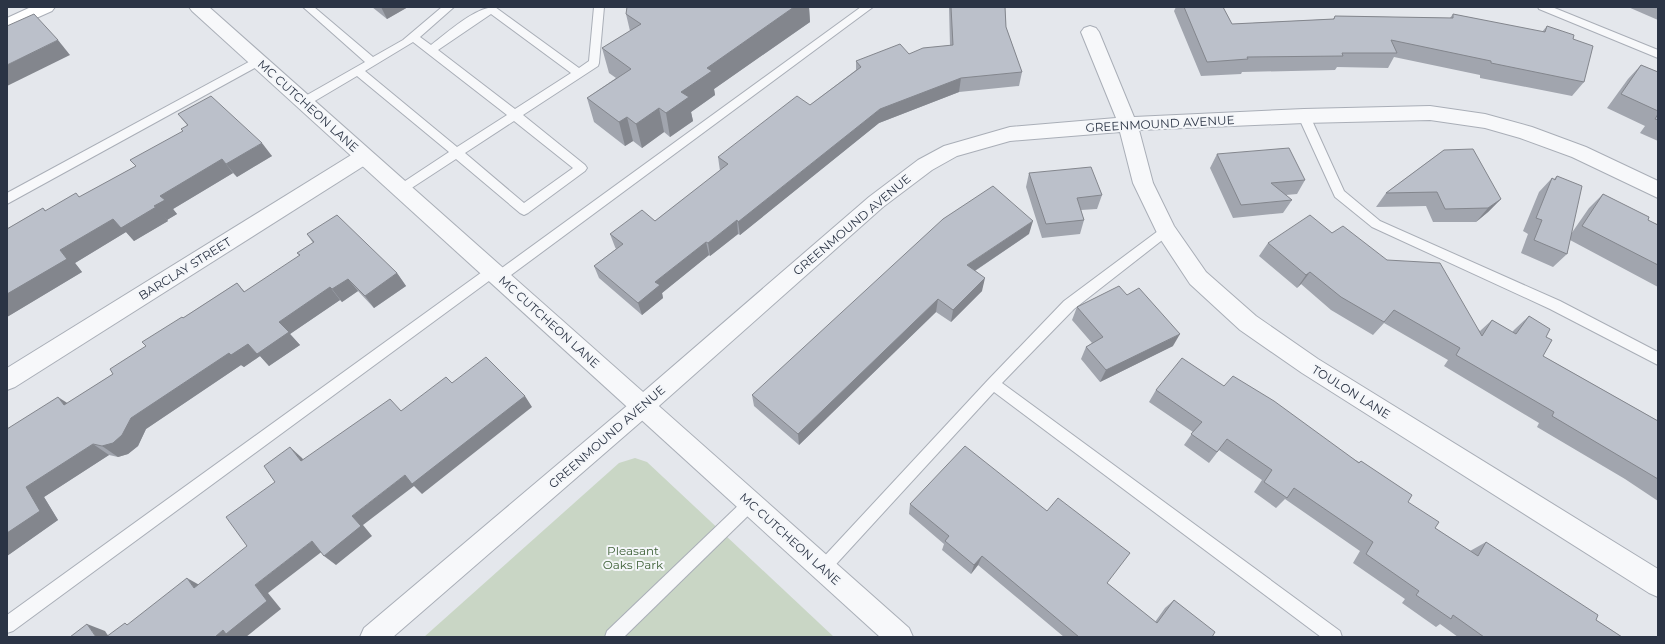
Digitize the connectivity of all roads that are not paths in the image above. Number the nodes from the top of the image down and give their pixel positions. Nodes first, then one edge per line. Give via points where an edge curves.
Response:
1 (46, 7) edge
2 (198, 7) edge
3 (308, 7) edge
4 (449, 7) edge
5 (599, 7) edge
6 (868, 7) edge
7 (1543, 7) edge
8 (7, 25) edge
9 (1090, 32) dead end
10 (413, 37) junction
11 (431, 50) junction
12 (1658, 54) edge
13 (258, 61) junction
14 (373, 62) junction
15 (358, 71) junction
16 (578, 73) junction
17 (304, 102) junction
18 (515, 114) junction
19 (1304, 116) junction
20 (1128, 124) junction
21 (458, 153) junction
22 (363, 157) junction
23 (400, 190) junction
24 (1658, 190) edge
25 (7, 199) edge
26 (1166, 231) junction
27 (496, 274) junction
28 (1658, 359) edge
29 (7, 380) edge
30 (993, 384) junction
31 (643, 406) junction
32 (751, 504) junction
33 (823, 568) junction
34 (1658, 584) edge
35 (7, 625) edge
36 (373, 637) edge
37 (613, 637) edge
38 (900, 637) edge
39 (1334, 637) edge

1 - 8 main road
2 - 13 street, MC CUTCHEON LANE
3 - 14 lane
4 - 10 lane
5 - 16 lane via 594,63
6 - 27 lane
7 - 12 lane
9 - 20 street, TOULON LANE
10 - 11 lane
10 - 14 lane
11 - 16 lane via 491,9
11 - 18 lane
13 - 17 street, MC CUTCHEON LANE
13 - 25 lane
14 - 15 lane
15 - 17 lane
15 - 21 lane
16 - 18 lane
17 - 22 street, MC CUTCHEON LANE
18 - 21 lane
18 - 21 lane via 582,168 524,210
19 - 20 street, GREENMOUND AVENUE
19 - 24 street, GREENMOUND AVENUE via 1430,113 1485,121 1579,152
19 - 28 lane via 1339,194 1376,224 1555,305
20 - 26 street, TOULON LANE via 1143,183
20 - 31 street, GREENMOUND AVENUE via 1010,134 951,150 925,165 876,202
21 - 23 lane
22 - 23 street, MC CUTCHEON LANE
22 - 29 street, BARCLAY STREET
23 - 27 street, MC CUTCHEON LANE
26 - 30 lane via 1069,305
26 - 34 street, TOULON LANE via 1198,278 1248,323 1310,366
27 - 31 street, MC CUTCHEON LANE
27 - 35 lane
30 - 33 lane
30 - 39 lane
31 - 32 street, MC CUTCHEON LANE
31 - 36 street, GREENMOUND AVENUE
32 - 33 street, MC CUTCHEON LANE
32 - 37 lane
33 - 38 street, MC CUTCHEON LANE

